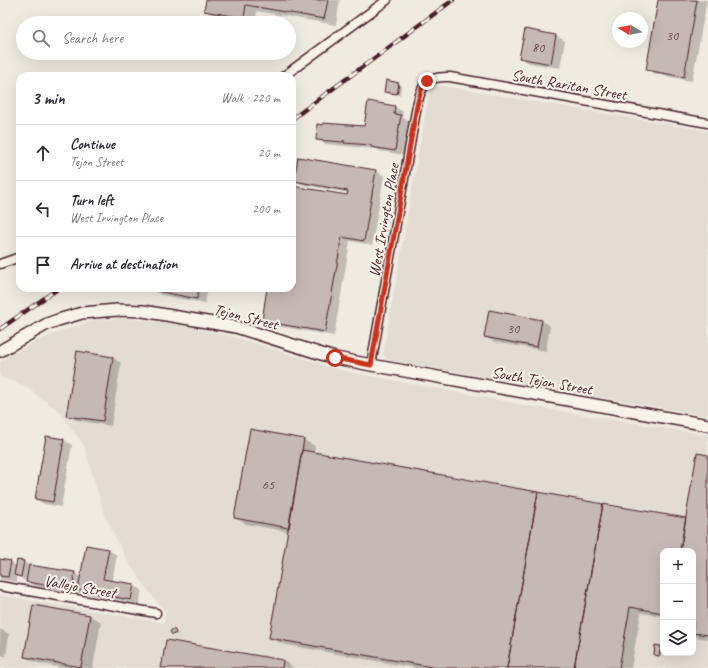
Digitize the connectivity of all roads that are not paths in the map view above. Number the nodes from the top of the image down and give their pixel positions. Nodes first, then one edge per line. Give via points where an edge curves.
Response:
1 (387, 0) edge
2 (289, 72) edge
3 (427, 81) joint
4 (708, 123) edge
5 (16, 258) edge
6 (0, 264) edge
7 (0, 351) edge
8 (371, 365) junction
9 (708, 425) edge
10 (0, 586) edge
11 (156, 613) dead end

1 - 2 street
3 - 4 street, South Raritan Street via 437,77 450,77
3 - 8 street, West Irvington Place via 417,105
5 - 6 street
7 - 8 street, Tejon Street via 58,320 82,313 117,310 143,311 232,326 331,357
8 - 9 street, South Tejon Street
10 - 11 street, Vallejo Street

